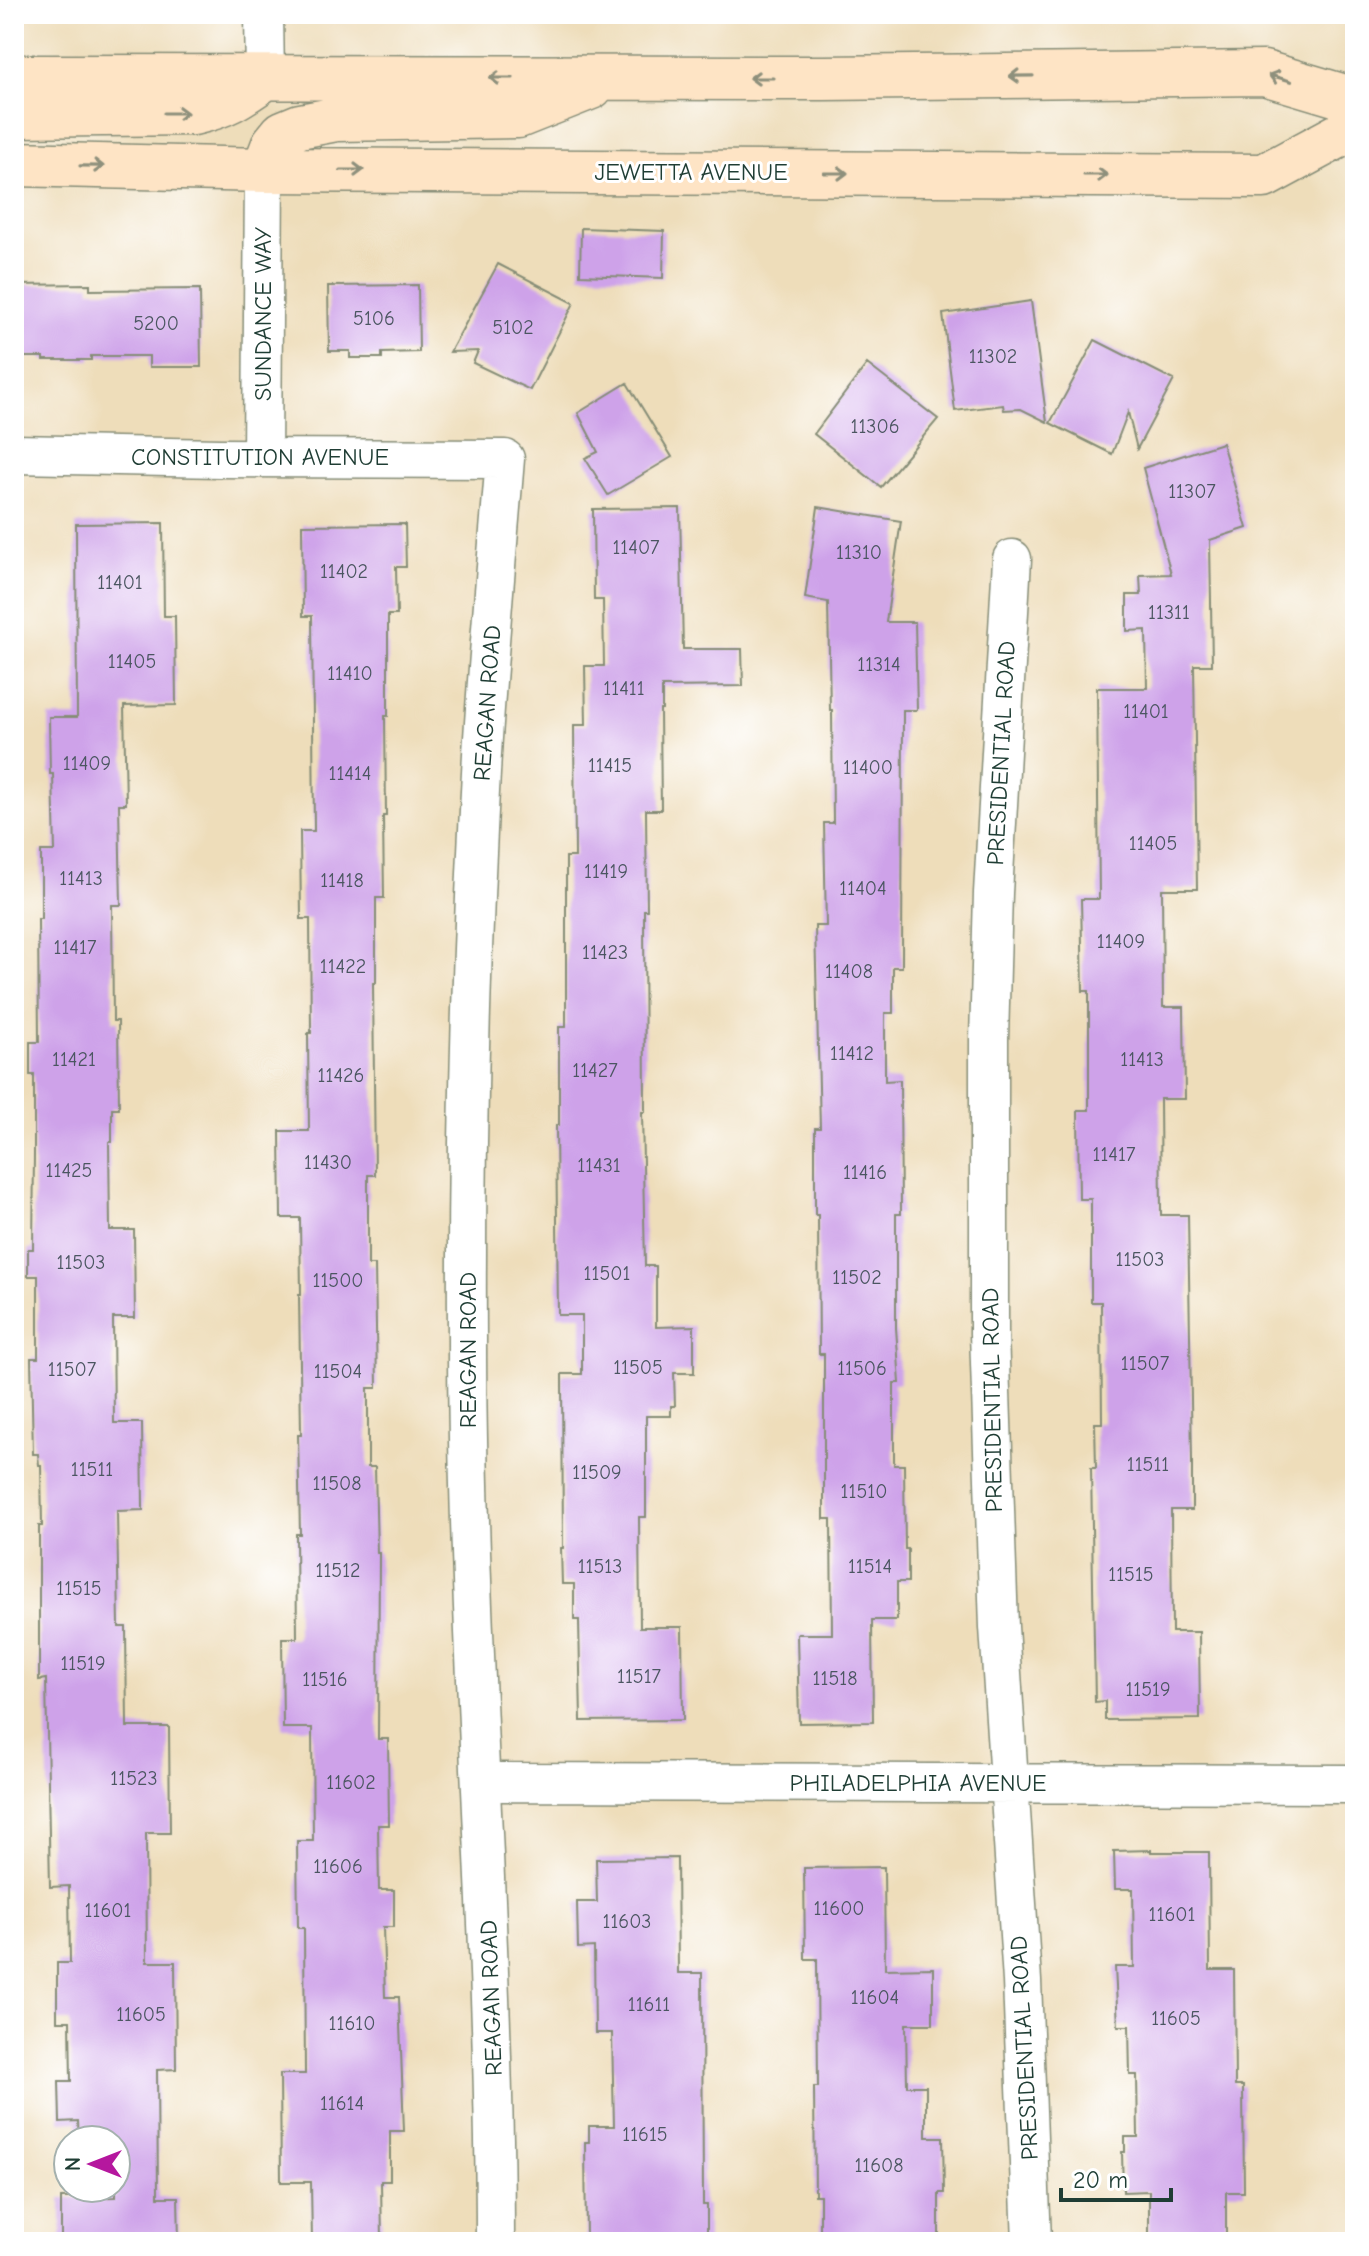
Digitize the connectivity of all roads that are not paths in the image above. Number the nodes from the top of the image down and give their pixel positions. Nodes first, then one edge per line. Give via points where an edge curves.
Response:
1 (264, 14) edge
2 (14, 77) edge
3 (265, 78) junction
4 (615, 78) junction
5 (1355, 100) edge
6 (14, 115) edge
7 (1355, 127) edge
8 (14, 164) edge
9 (264, 170) junction
10 (14, 454) edge
11 (262, 458) junction
12 (505, 459) joint
13 (1012, 559) dead end
14 (481, 1782) junction
15 (1009, 1783) junction
16 (1355, 1784) edge
17 (495, 2242) edge
18 (1032, 2242) edge

1 - 3 street
2 - 3 street
4 -> 3 street
6 -> 3 street via 193,113 233,101
5 -> 4 street via 1264,73
4 - 9 street via 518,116 337,119 300,126 283,133
9 -> 7 street, JEWETTA AVENUE via 1264,176
8 -> 9 street, JEWETTA AVENUE
9 - 11 street, SUNDANCE WAY
10 - 11 street, CONSTITUTION AVENUE
11 - 12 street, CONSTITUTION AVENUE
12 - 14 street, REAGAN ROAD via 482,752 469,1045 468,1397
13 - 15 street, PRESIDENTIAL ROAD via 989,1040 989,1349
14 - 15 street, PHILADELPHIA AVENUE
14 - 17 street, REAGAN ROAD
15 - 16 street, PHILADELPHIA AVENUE
15 - 18 street, PRESIDENTIAL ROAD

